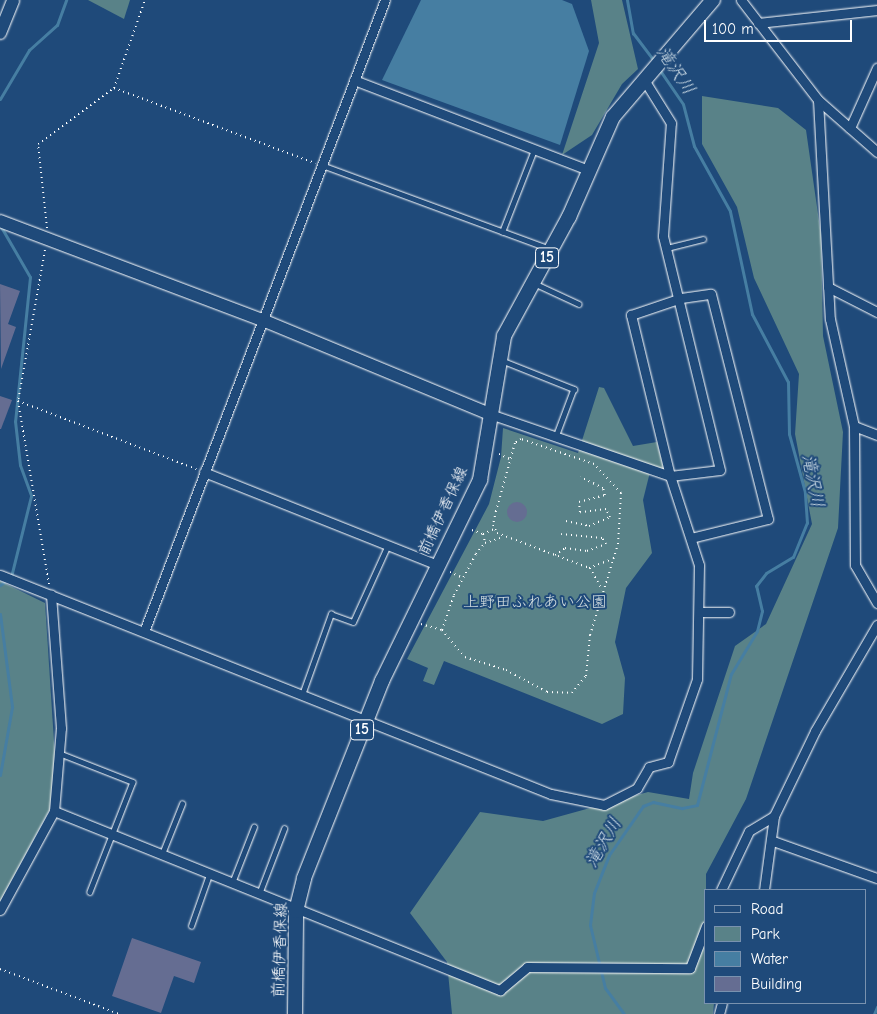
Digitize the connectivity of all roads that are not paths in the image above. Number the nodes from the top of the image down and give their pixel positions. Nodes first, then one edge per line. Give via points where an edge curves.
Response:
1 (13, 0) edge
2 (385, 0) edge
3 (713, 0) edge
4 (741, 0) edge
5 (877, 10) edge
6 (758, 23) junction
7 (0, 32) edge
8 (877, 68) edge
9 (646, 75) junction
10 (354, 80) junction
11 (818, 100) junction
12 (850, 128) junction
13 (534, 150) junction
14 (877, 152) edge
15 (322, 165) junction
16 (588, 170) junction
17 (0, 221) edge
18 (502, 232) junction
19 (703, 239) dead end
20 (667, 248) junction
21 (552, 250) junction
22 (532, 282) junction
23 (828, 287) junction
24 (681, 298) junction
25 (579, 304) dead end
26 (877, 312) edge
27 (266, 321) junction
28 (500, 359) junction
29 (490, 414) junction
30 (854, 426) junction
31 (877, 435) edge
32 (556, 438) junction
33 (204, 472) junction
34 (670, 476) junction
35 (691, 538) junction
36 (388, 545) junction
37 (444, 568) junction
38 (0, 574) edge
39 (51, 594) junction
40 (877, 602) edge
41 (700, 612) junction
42 (729, 612) dead end
43 (877, 625) edge
44 (145, 629) junction
45 (303, 692) junction
46 (367, 717) junction
47 (59, 753) junction
48 (182, 804) dead end
49 (54, 811) junction
50 (774, 816) junction
51 (254, 827) dead end
52 (284, 829) dead end
53 (112, 834) junction
54 (773, 841) junction
55 (161, 855) junction
56 (209, 875) junction
57 (877, 878) edge
58 (231, 884) junction
59 (721, 889) edge
60 (764, 889) edge
61 (90, 892) dead end
62 (259, 896) junction
63 (0, 910) edge
64 (296, 910) junction
65 (191, 926) dead end
66 (704, 931) edge
67 (295, 1014) edge

1 - 7 street
2 - 10 street
3 - 9 main road, 前橋伊香保線 / 15
4 - 6 street
5 - 6 street
6 - 11 street
8 - 12 street
9 - 16 main road, 前橋伊香保線 / 15 via 612,117
9 - 20 street via 672,123 661,217
10 - 13 street
10 - 15 street
11 - 12 street
11 - 23 street via 818,153 829,249
12 - 14 street
13 - 16 street
13 - 18 lane
15 - 18 lane
15 - 27 street
16 - 21 main road, 前橋伊香保線 / 15
17 - 27 street
18 - 21 lane
19 - 20 lane
20 - 24 street
21 - 22 main road, 前橋伊香保線 / 15
22 - 25 lane
22 - 28 main road, 前橋伊香保線 / 15 via 504,336
23 - 26 street
23 - 30 street
24 - 34 street via 631,314
24 - 34 street via 720,470
24 - 35 street via 711,294 768,519
27 - 29 street
27 - 33 street
28 - 29 main road, 前橋伊香保線 / 15
28 - 32 lane via 574,389
29 - 32 street
29 - 37 main road, 前橋伊香保線 / 15 via 480,480
30 - 31 street
30 - 40 street via 854,566
32 - 34 street
33 - 36 street
33 - 44 street
34 - 35 street
35 - 41 street via 699,565
36 - 37 street
36 - 45 lane via 353,622 331,614
37 - 46 main road, 前橋伊香保線 / 15
38 - 39 street
39 - 44 street
39 - 47 street
41 - 42 street
41 - 46 street via 697,679 668,762 650,767 638,788 604,804 551,794
43 - 50 street via 815,731
44 - 45 street
45 - 46 street
46 - 64 main road, 前橋伊香保線 / 15 via 313,854
47 - 49 street
47 - 53 lane via 133,782
48 - 55 lane
49 - 53 street
49 - 63 street
50 - 54 street
50 - 59 street via 749,831
51 - 58 lane
52 - 62 lane
53 - 55 street
53 - 61 lane
54 - 57 street
54 - 60 street
55 - 56 street
56 - 58 street
56 - 65 lane
58 - 62 street
62 - 64 street
64 - 66 street via 329,920 500,990 527,967 690,968
64 - 67 main road, 前橋伊香保線 / 15

